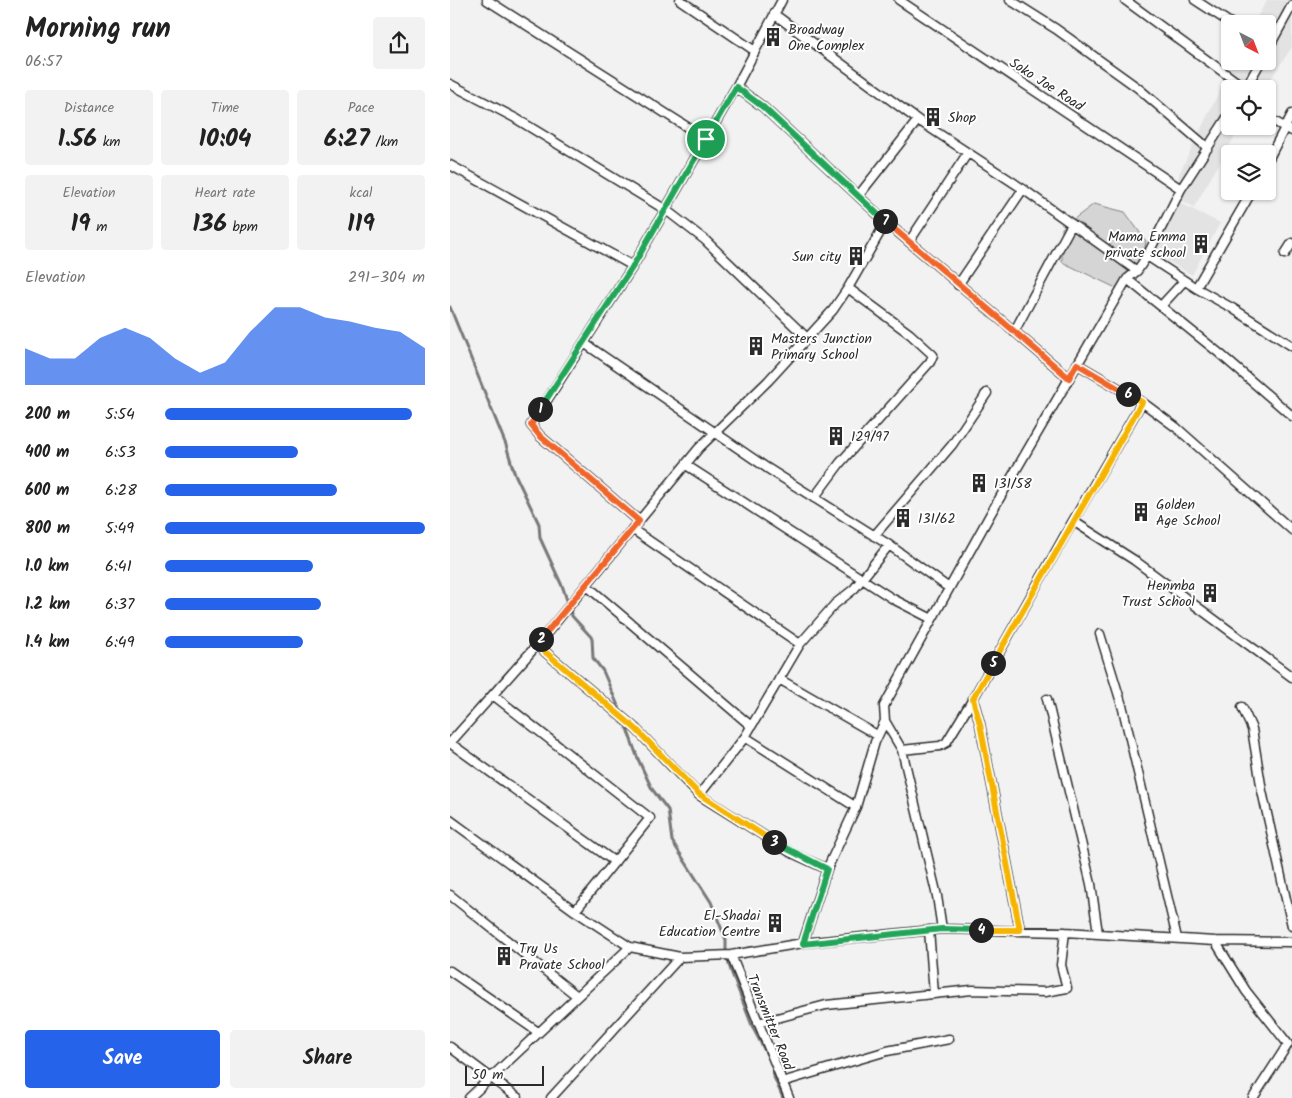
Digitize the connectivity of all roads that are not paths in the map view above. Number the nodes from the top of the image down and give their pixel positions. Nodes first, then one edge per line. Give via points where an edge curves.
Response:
1 (487, 0) edge
2 (680, 0) edge
3 (782, 0) edge
4 (899, 0) edge
5 (1010, 0) edge
6 (1124, 0) edge
7 (1195, 0) edge
8 (1292, 5) edge
9 (774, 14) junction
10 (1221, 17) edge
11 (1276, 33) edge
12 (755, 51) junction
13 (1234, 80) edge
14 (450, 84) edge
15 (736, 87) junction
16 (1292, 114) edge
17 (918, 120) junction
18 (1276, 122) edge
19 (1284, 126) junction
20 (1221, 127) edge
21 (1292, 131) edge
22 (706, 139) junction
23 (1275, 145) edge
24 (1208, 148) junction
25 (967, 154) junction
26 (450, 165) edge
27 (1023, 189) junction
28 (1181, 189) junction
29 (859, 195) junction
30 (1247, 200) edge
31 (666, 210) junction
32 (886, 222) junction
33 (1072, 224) junction
34 (909, 242) junction
35 (1292, 243) edge
36 (1285, 254) dead end
37 (1146, 256) junction
38 (633, 266) junction
39 (1137, 271) junction
40 (1127, 279) junction
41 (1184, 281) junction
42 (958, 285) junction
43 (848, 288) junction
44 (1196, 288) junction
45 (1161, 306) junction
46 (1014, 332) junction
47 (808, 339) junction
48 (584, 343) junction
49 (1292, 345) edge
50 (1077, 364) junction
51 (1069, 378) junction
52 (985, 395) dead end
53 (1142, 402) junction
54 (1292, 416) edge
55 (714, 432) junction
56 (686, 465) junction
57 (814, 498) junction
58 (639, 521) junction
59 (1073, 521) junction
60 (632, 529) junction
61 (1292, 530) edge
62 (874, 536) junction
63 (889, 545) junction
64 (863, 579) junction
65 (586, 585) junction
66 (949, 588) junction
67 (932, 618) junction
68 (1100, 634) dead end
69 (800, 644) junction
70 (537, 645) junction
71 (1292, 677) edge
72 (779, 678) junction
73 (493, 696) junction
74 (973, 699) junction
75 (1046, 699) dead end
76 (1242, 708) dead end
77 (885, 721) junction
78 (751, 726) junction
79 (877, 735) junction
80 (745, 737) junction
81 (450, 743) edge
82 (902, 750) junction
83 (699, 794) junction
84 (856, 807) junction
85 (450, 820) edge
86 (615, 862) junction
87 (827, 869) junction
88 (450, 895) edge
89 (575, 911) junction
90 (1292, 926) edge
91 (942, 929) junction
92 (929, 930) junction
93 (1020, 930) junction
94 (1065, 932) junction
95 (1098, 933) junction
96 (1177, 938) junction
97 (1214, 941) junction
98 (803, 944) junction
99 (1290, 944) edge
100 (630, 947) junction
101 (731, 954) junction
102 (680, 957) junction
103 (450, 971) edge
104 (934, 994) junction
105 (578, 996) junction
106 (758, 1023) junction
107 (538, 1032) junction
108 (949, 1039) dead end
109 (450, 1047) edge
110 (490, 1076) junction
111 (782, 1082) junction
112 (468, 1098) edge
113 (518, 1098) edge
114 (551, 1098) edge
115 (789, 1098) edge
116 (1253, 1098) edge

1 - 22 street
2 - 12 street
3 - 9 street
4 - 28 street, Soko Joe Road
5 - 24 street via 1138,88
6 - 13 street
7 - 10 street
8 - 11 street
9 - 12 street
9 - 17 street
12 - 15 street
14 - 31 street via 515,118
15 - 22 street
15 - 29 street via 763,107
16 - 19 street
17 - 25 street
17 - 29 street
18 - 19 street
19 - 21 street
19 - 23 street
20 - 24 street
22 - 31 street
24 - 28 street
25 - 27 street
25 - 34 street
26 - 38 street
27 - 33 street
27 - 42 street
28 - 37 street
29 - 32 street
30 - 44 street
31 - 38 street
31 - 47 street via 705,240
32 - 34 street
32 - 43 street
33 - 39 street
33 - 46 street
34 - 42 street
35 - 36 street
37 - 39 street
37 - 41 street
38 - 48 street
39 - 40 street
40 - 45 street
40 - 50 street
41 - 44 street
41 - 45 street
42 - 46 street
43 - 47 street
43 - 57 street via 910,334 932,355 930,362 840,463
44 - 49 street
45 - 54 street
46 - 51 street
47 - 55 street
48 - 55 street
48 - 58 street via 531,425
50 - 51 street
50 - 53 street
51 - 66 street
52 - 62 street via 987,393 952,445
53 - 59 street
53 - 61 street via 1214,458
55 - 56 street
55 - 57 street
56 - 58 street
56 - 64 street
57 - 62 street
58 - 60 street
59 - 71 street via 1134,560
59 - 74 street
60 - 65 street
60 - 69 street
62 - 63 street
63 - 64 street
63 - 66 street
64 - 67 street via 893,599
64 - 69 street via 835,604
65 - 70 street
65 - 78 street
66 - 67 street
67 - 77 street via 887,698
68 - 96 street via 1123,709
69 - 72 street
70 - 73 street
70 - 83 street via 636,729
72 - 78 street
72 - 79 street
73 - 81 street
73 - 86 street via 650,818
74 - 82 street via 943,745
74 - 93 street
75 - 95 street via 1085,856
76 - 90 street via 1252,729 1262,791
77 - 79 street
77 - 82 street
78 - 80 street
79 - 84 street
80 - 83 street
80 - 84 street
81 - 86 street
82 - 91 street via 938,896
83 - 87 street via 782,847
84 - 87 street
85 - 89 street
86 - 89 street
87 - 98 street
88 - 105 street
89 - 100 street
91 - 92 street
91 - 93 street
92 - 98 street
92 - 104 street
93 - 94 street
94 - 95 street
94 - 104 street via 1061,965 1067,988 1045,992 972,990
95 - 96 street
96 - 97 street
97 - 99 street
97 - 116 street via 1246,991 1288,1044
98 - 101 street
100 - 102 street
100 - 105 street
101 - 102 street
101 - 106 street, Transmitter Road
102 - 114 street
103 - 107 street
104 - 106 street via 826,1005
105 - 107 street
106 - 111 street, Transmitter Road
107 - 110 street
108 - 111 street via 887,1050
109 - 110 street
110 - 112 street
110 - 113 street
111 - 115 street, Transmitter Road

